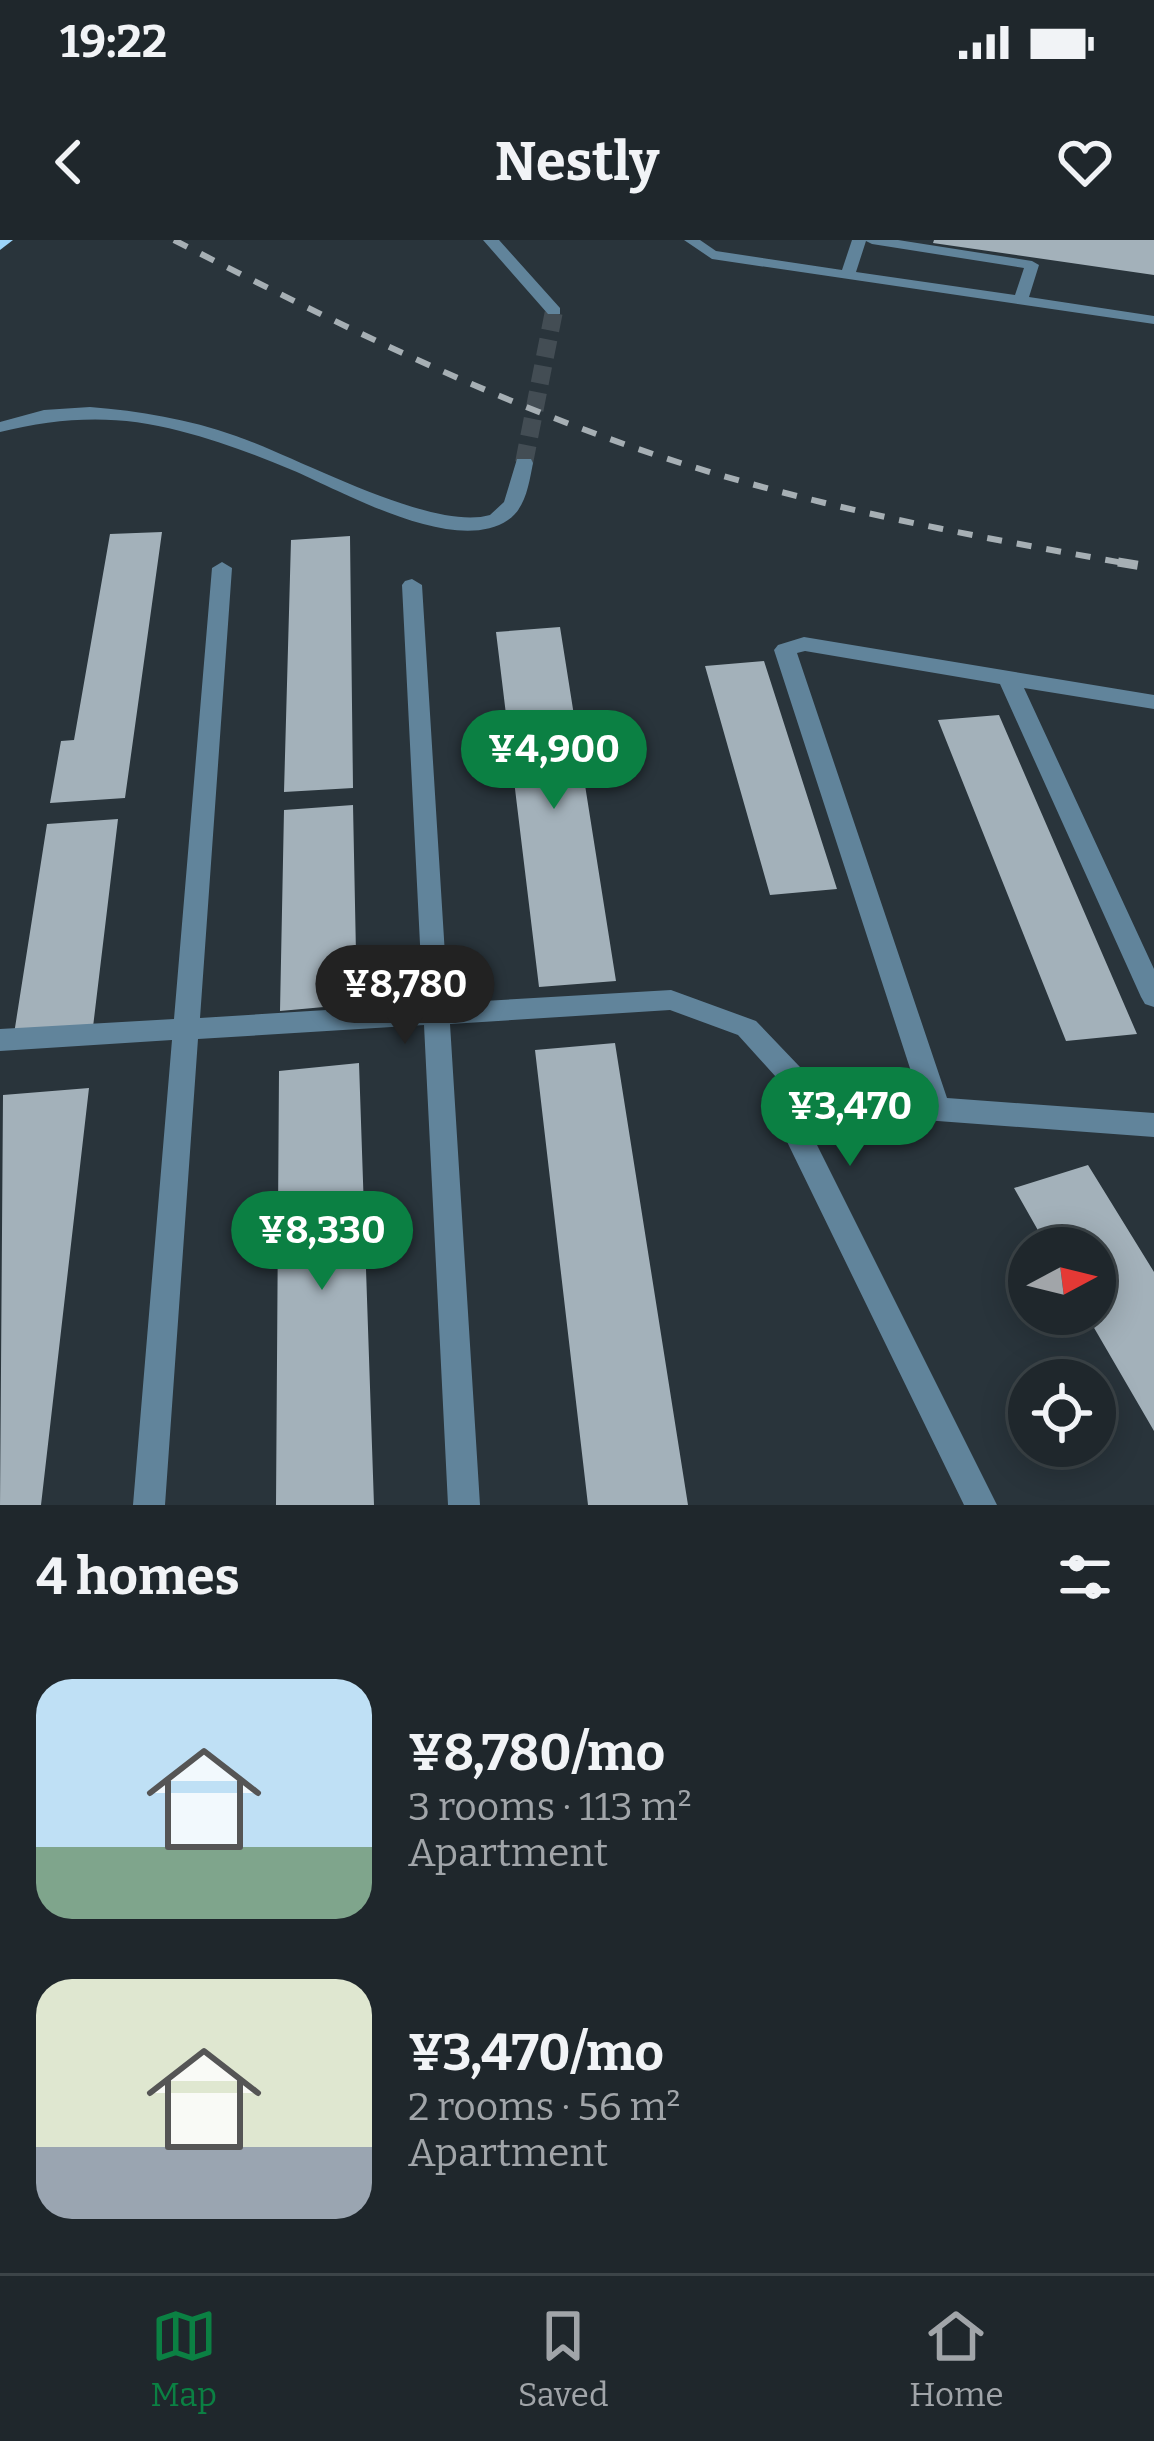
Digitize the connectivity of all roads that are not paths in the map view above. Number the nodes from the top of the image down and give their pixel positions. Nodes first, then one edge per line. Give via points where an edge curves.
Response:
1 (491, 240) edge
2 (691, 240) edge
3 (860, 240) edge
4 (872, 240) edge
5 (848, 274) junction
6 (1021, 300) junction
7 (554, 311) dead end
8 (1154, 320) edge
9 (0, 427) edge
10 (524, 463) tunnel mouth
11 (222, 568) dead end
12 (412, 585) dead end
13 (1010, 679) junction
14 (1154, 702) edge
15 (1154, 997) edge
16 (434, 1016) junction
17 (187, 1030) junction
18 (0, 1040) edge
19 (814, 1100) junction
20 (937, 1109) junction
21 (1154, 1125) edge
22 (148, 1505) edge
23 (464, 1505) edge
24 (981, 1505) edge

1 - 7 street
2 - 5 lane via 712,255
3 - 5 lane
4 - 6 lane via 1032,265
5 - 6 lane
6 - 8 lane
9 - 10 street via 79,411 160,421 388,505 472,524 512,508
11 - 17 street
12 - 16 street
13 - 14 street
13 - 15 street
13 - 20 street via 804,644 785,650
16 - 17 street
16 - 19 street via 671,1000 747,1028
16 - 23 street
17 - 18 street
17 - 22 street
19 - 20 street
19 - 24 street via 788,1115
20 - 21 street

